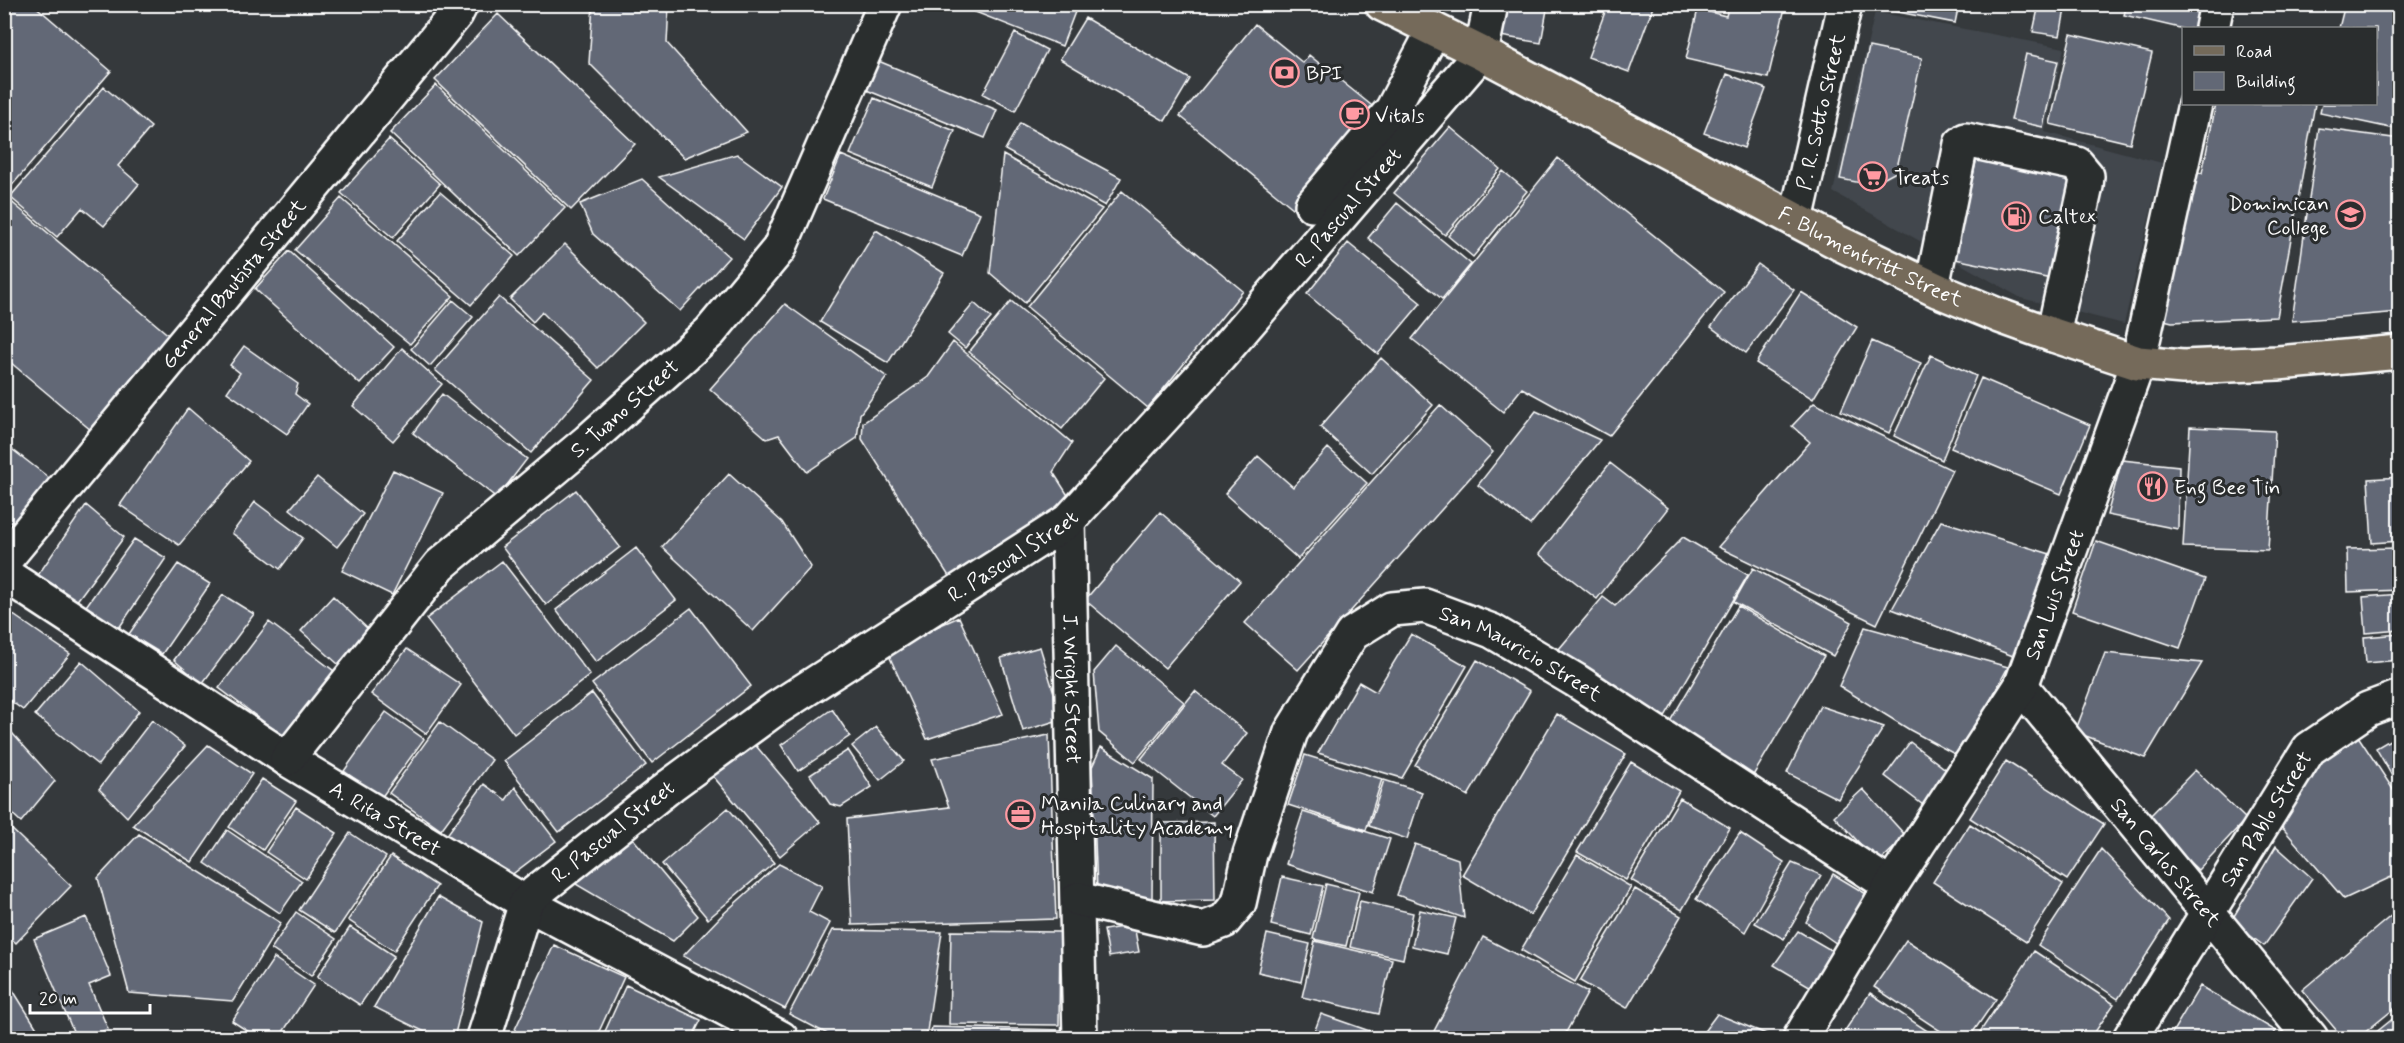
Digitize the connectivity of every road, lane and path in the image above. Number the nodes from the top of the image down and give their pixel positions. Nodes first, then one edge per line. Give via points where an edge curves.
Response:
1 (461, 4) edge
2 (885, 4) edge
3 (1382, 4) edge
4 (1491, 4) edge
5 (1845, 4) edge
6 (2217, 4) edge
7 (2212, 27) edge
8 (1434, 30) junction
9 (1481, 53) junction
10 (2195, 105) edge
11 (1312, 205) dead end
12 (1796, 220) junction
13 (1932, 287) junction
14 (2053, 334) junction
15 (2400, 352) edge
16 (2138, 363) junction
17 (1068, 520) junction
18 (4, 561) edge
19 (4, 574) edge
20 (2021, 686) junction
21 (2400, 697) edge
22 (287, 759) junction
23 (1892, 886) junction
24 (1078, 899) junction
25 (526, 903) junction
26 (2208, 912) junction
27 (484, 1038) edge
28 (781, 1038) edge
29 (1080, 1038) edge
30 (1800, 1038) edge
31 (2130, 1038) edge
32 (2312, 1038) edge

1 - 18 street, General Bautista Street
2 - 22 street, S. Tuano Street via 779,249 710,332 440,565
3 - 8 main road, F. Blumentritt Street
4 - 9 street, R. Pascual Street
5 - 12 street, P. R. Sotto Street
6 - 7 street
8 - 9 main road, F. Blumentritt Street
8 - 11 street via 1392,110
9 - 12 main road, F. Blumentritt Street
9 - 17 street, R. Pascual Street via 1219,357
10 - 16 street, San Luis Street
12 - 13 main road, F. Blumentritt Street
13 - 14 main road, F. Blumentritt Street
13 - 14 street via 1961,144 1966,140 2077,164 2087,176 2086,186
14 - 16 main road, F. Blumentritt Street
15 - 16 main road, F. Blumentritt Street via 2183,367
16 - 20 street, San Luis Street
17 - 24 street, J. Wright Street
17 - 25 street, R. Pascual Street via 775,709 671,785
19 - 22 street, A. Rita Street
20 - 23 street, San Luis Street
20 - 26 street, San Carlos Street
21 - 26 street, San Pablo Street via 2368,709 2309,748
22 - 25 street, A. Rita Street
23 - 24 street, San Mauricio Street via 1575,680 1492,631 1425,606 1392,609 1352,634 1291,732 1250,854 1239,903 1224,921 1203,928
23 - 30 street, San Luis Street
24 - 29 street, J. Wright Street
25 - 27 street, R. Pascual Street
25 - 28 street, A. Rita Street
26 - 31 street, San Pablo Street
26 - 32 street, San Carlos Street

